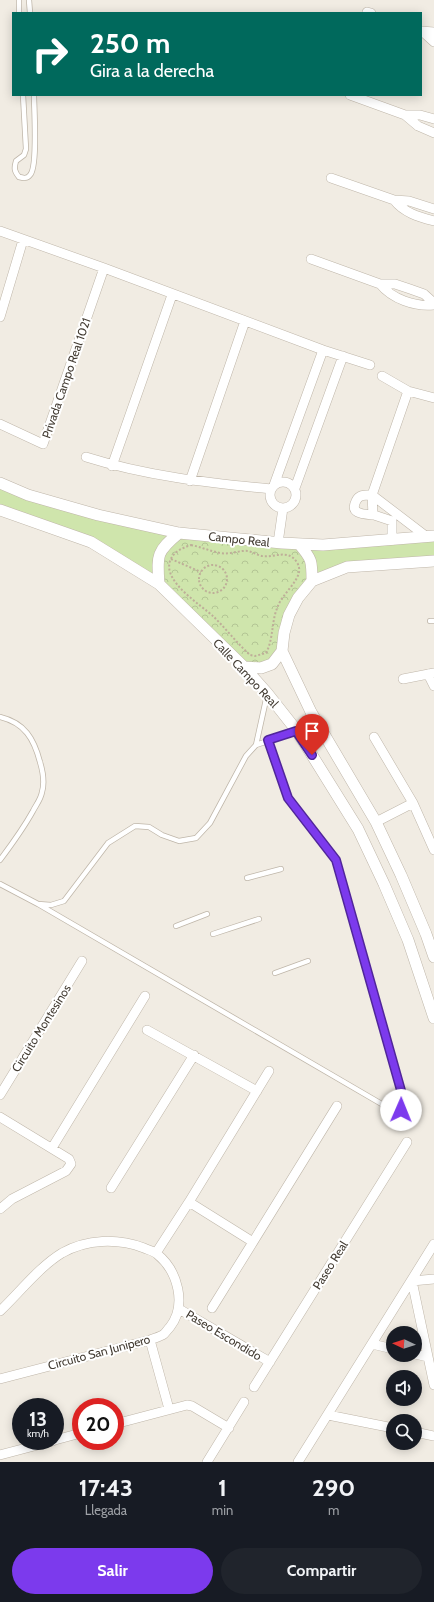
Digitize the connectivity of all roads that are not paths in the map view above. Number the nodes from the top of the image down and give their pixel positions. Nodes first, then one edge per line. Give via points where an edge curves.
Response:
1 (19, 0) edge
2 (29, 0) edge
3 (19, 12) edge
4 (30, 12) edge
5 (422, 32) edge
6 (434, 32) edge
7 (434, 42) edge
8 (23, 96) edge
9 (34, 96) edge
10 (353, 96) edge
11 (405, 115) junction
12 (434, 119) edge
13 (434, 132) edge
14 (331, 178) dead end
15 (394, 200) junction
16 (434, 209) edge
17 (434, 221) edge
18 (0, 231) edge
19 (23, 240) junction
20 (312, 259) dead end
21 (104, 268) junction
22 (380, 284) junction
23 (172, 295) junction
24 (434, 304) edge
25 (0, 317) edge
26 (245, 321) junction
27 (323, 350) junction
28 (342, 356) junction
29 (370, 365) dead end
30 (382, 376) dead end
31 (408, 391) junction
32 (434, 398) edge
33 (0, 424) edge
34 (86, 458) dead end
35 (112, 466) junction
36 (190, 481) junction
37 (0, 483) edge
38 (273, 487) junction
39 (295, 488) junction
40 (372, 495) junction
41 (283, 508) junction
42 (0, 510) edge
43 (373, 515) junction
44 (393, 517) junction
45 (179, 533) junction
46 (430, 537) edge
47 (392, 540) junction
48 (278, 543) junction
49 (298, 544) junction
50 (434, 561) edge
51 (312, 581) junction
52 (158, 584) junction
53 (282, 651) junction
54 (244, 667) junction
55 (431, 674) edge
56 (403, 679) dead end
57 (434, 686) edge
58 (267, 693) junction
59 (0, 717) edge
60 (296, 731) junction
61 (374, 737) dead end
62 (268, 740) junction
63 (256, 745) junction
64 (413, 803) junction
65 (376, 822) junction
66 (434, 850) edge
67 (0, 860) edge
68 (281, 869) dead end
69 (247, 878) dead end
70 (0, 884) edge
71 (38, 904) junction
72 (207, 914) dead end
73 (259, 919) dead end
74 (176, 926) dead end
75 (213, 934) dead end
76 (434, 957) edge
77 (82, 961) dead end
78 (308, 961) dead end
79 (275, 973) dead end
80 (145, 996) dead end
81 (434, 1018) edge
82 (147, 1030) dead end
83 (194, 1055) junction
84 (269, 1071) dead end
85 (257, 1091) junction
86 (0, 1095) edge
87 (337, 1106) dead end
88 (0, 1116) edge
89 (407, 1142) dead end
90 (52, 1148) junction
91 (111, 1188) dead end
92 (189, 1202) junction
93 (0, 1209) edge
94 (253, 1242) junction
95 (434, 1244) edge
96 (156, 1253) junction
97 (434, 1279) edge
98 (412, 1281) junction
99 (212, 1308) dead end
100 (179, 1309) junction
101 (0, 1311) edge
102 (150, 1340) junction
103 (372, 1344) junction
104 (386, 1347) edge
105 (422, 1356) edge
106 (428, 1357) junction
107 (270, 1362) junction
108 (0, 1379) edge
109 (434, 1385) edge
110 (254, 1387) dead end
111 (244, 1402) dead end
112 (169, 1410) junction
113 (328, 1415) junction
114 (124, 1422) edge
115 (386, 1427) edge
116 (229, 1428) junction
117 (422, 1433) edge
118 (434, 1436) edge
119 (19, 1450) edge
120 (0, 1455) edge
121 (208, 1462) edge
122 (298, 1462) edge

1 - 3 lane
2 - 4 lane
5 - 6 street
5 - 7 street
8 - 9 lane via 26,149 14,166 19,177 25,178 30,176 34,156
10 - 11 street
11 - 12 street via 420,115
11 - 13 street via 418,126
14 - 15 street
15 - 16 street via 409,201
15 - 17 street via 406,212
18 - 19 street
19 - 21 street
19 - 25 street
20 - 22 street
21 - 23 street
21 - 33 street, Privada Campo Real 1021 via 43,444
22 - 24 street via 395,284 424,294
22 - 24 street via 392,295 406,301 420,305
23 - 26 street
23 - 35 street
26 - 27 street
26 - 36 street
27 - 28 street
27 - 38 street
28 - 29 street
28 - 39 street
30 - 31 street
31 - 32 street
31 - 40 street
34 - 35 street
35 - 36 street
36 - 38 street
37 - 45 street via 35,497 98,515
38 - 39 street via 278,482 287,482
38 - 41 street via 270,493 272,502 275,506
39 - 41 street via 295,501 288,508
40 - 43 street
40 - 43 street via 361,496 354,504 361,514
40 - 44 street
41 - 48 street
42 - 52 street, Calle Campo Real via 91,542
43 - 44 street
44 - 46 street
44 - 47 street
45 - 48 street, Campo Real
45 - 52 street via 159,554
46 - 47 street
47 - 49 street via 323,545
48 - 49 street, Campo Real
49 - 51 street via 311,560
50 - 51 street via 346,567
51 - 53 street via 298,598 289,615
52 - 54 street, Calle Campo Real
53 - 54 street via 272,664 261,668
53 - 65 street via 311,712
54 - 58 street, Calle Campo Real
55 - 56 street
55 - 57 street
58 - 60 street, Calle Campo Real
58 - 63 lane
59 - 67 lane via 20,726 31,737 36,745 44,783 42,794 25,825
60 - 62 lane
60 - 81 street, Calle Campo Real via 358,829 408,940
61 - 64 street
62 - 63 lane
62 - 71 lane via 288,798 336,860 402,1094 401,1110 392,1110
63 - 71 lane via 246,756 210,823 196,838 179,841 149,827 134,826 108,843 64,901 51,905
64 - 65 street
64 - 66 street
65 - 76 street via 404,882
68 - 69 lane
70 - 71 lane
72 - 74 lane
73 - 75 lane
77 - 86 street, Circuito Montesinos
78 - 79 lane
80 - 90 street
82 - 83 street
83 - 85 street
83 - 91 street
84 - 85 street
85 - 92 street
87 - 94 street
88 - 90 street
89 - 107 street, Paseo Real
90 - 93 street via 68,1159 71,1164 66,1171 12,1199
92 - 94 street
92 - 96 street
94 - 99 street
95 - 98 street
96 - 100 street via 170,1267 178,1288
96 - 101 street via 129,1243 107,1241 86,1244 62,1253
97 - 98 street
98 - 103 street
98 - 106 street
100 - 102 street, Circuito San Junipero via 164,1334
100 - 107 street, Paseo Escondido
102 - 108 street, Circuito San Junipero
102 - 112 street
103 - 104 street
103 - 113 street
105 - 106 street
106 - 109 street
107 - 110 street, Paseo Real
111 - 116 street
112 - 114 street
112 - 116 street via 187,1404
113 - 115 street
113 - 122 street
116 - 121 street
117 - 118 street
119 - 120 street

